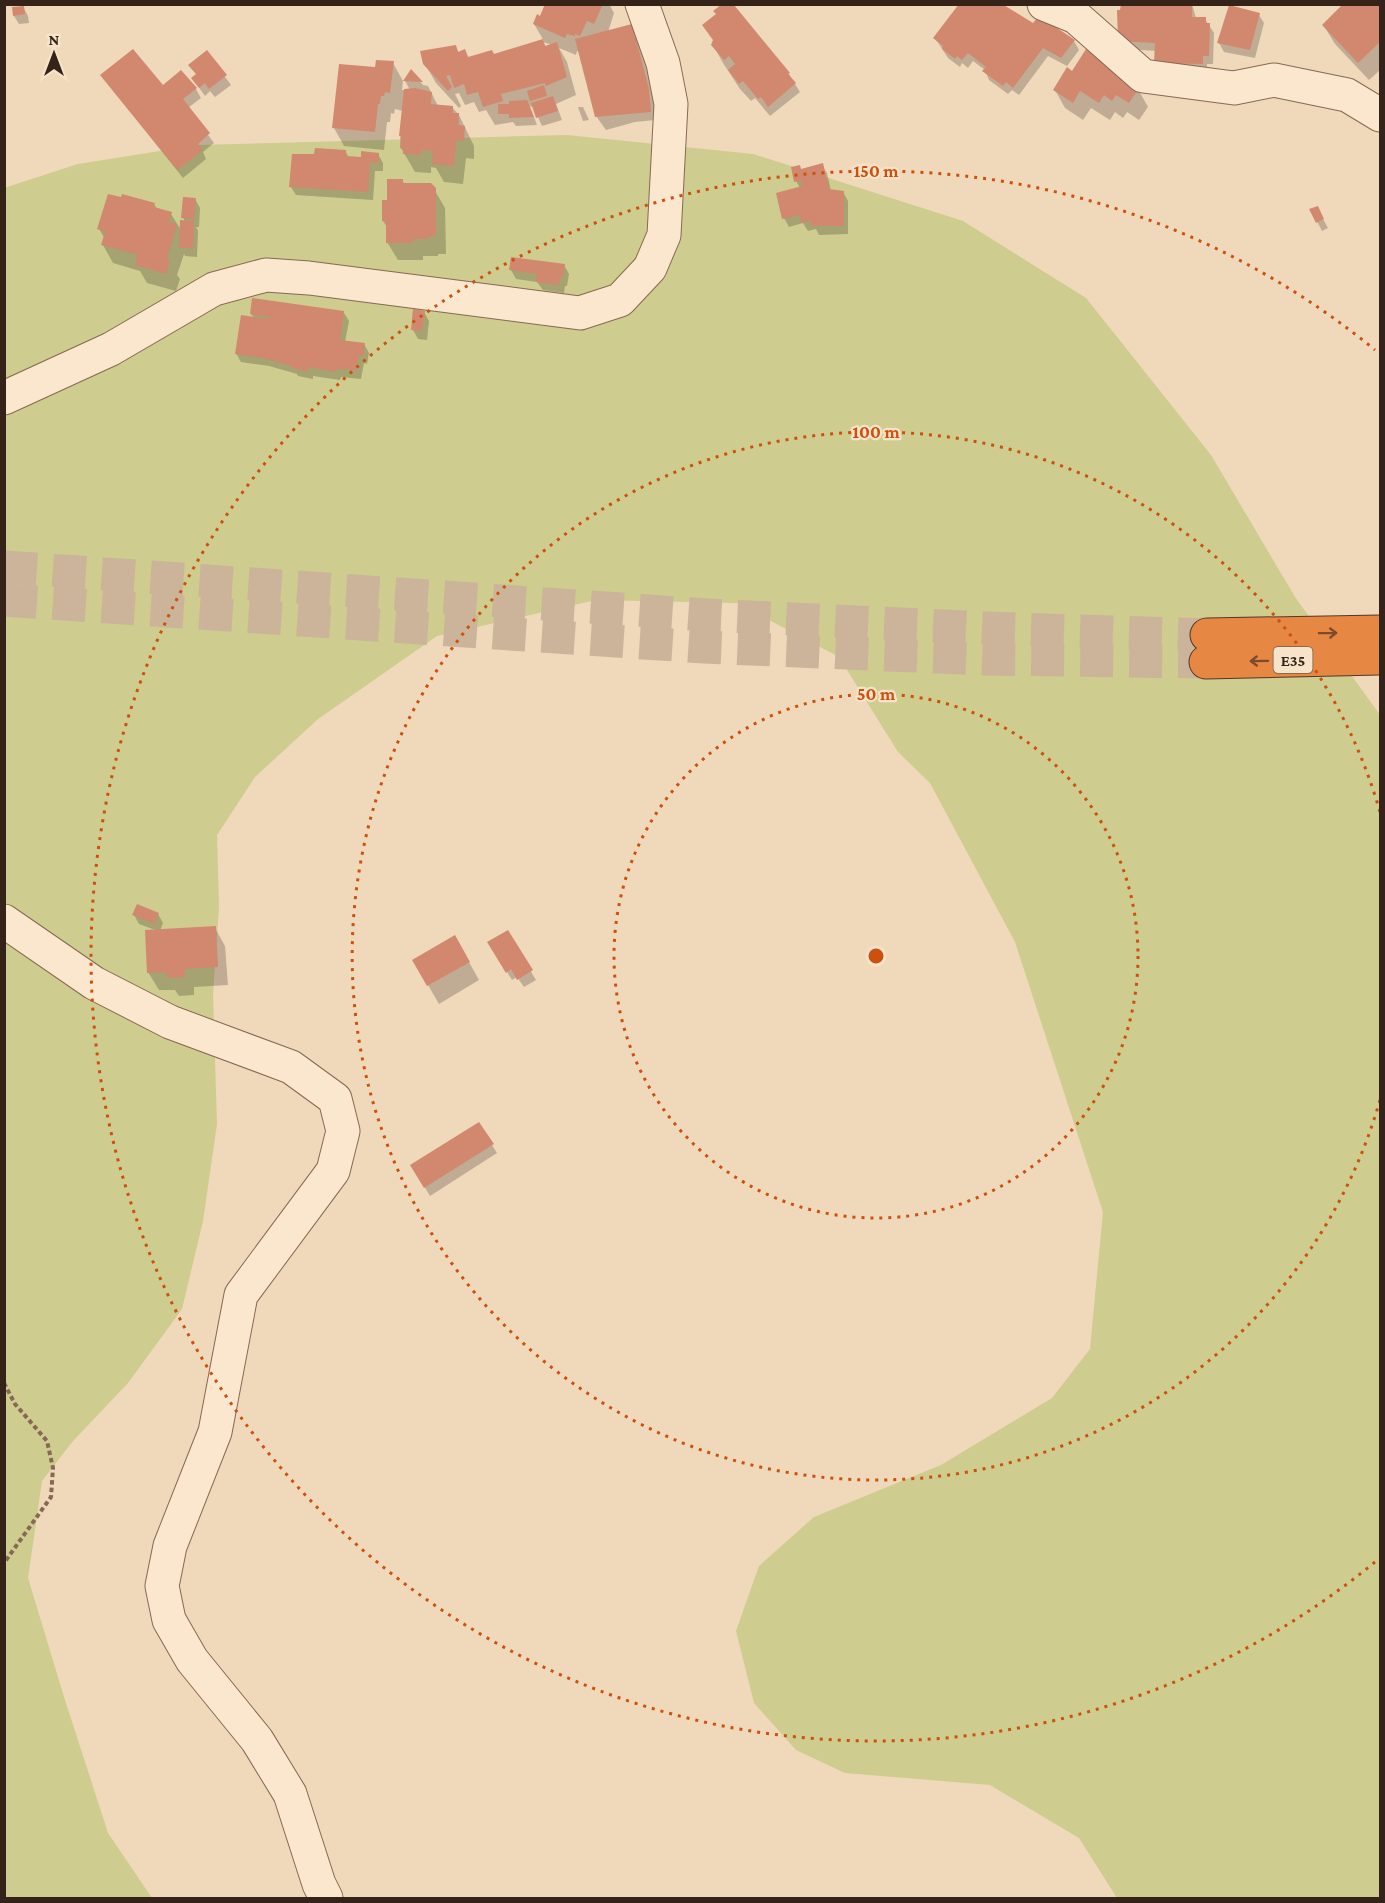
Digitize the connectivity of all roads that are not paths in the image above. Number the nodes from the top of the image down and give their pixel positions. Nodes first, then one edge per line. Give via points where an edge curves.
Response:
1 (642, 4) edge
2 (1044, 4) edge
3 (1380, 115) edge
4 (4, 398) edge
5 (1380, 632) edge
6 (1380, 658) edge
7 (4, 921) edge
8 (326, 1899) edge

1 - 4 street via 663,63 670,104 664,235 650,268 620,300 580,314 266,275 214,289 111,350
2 - 3 street via 1076,17 1143,76 1234,88 1274,80 1347,94
6 -> 5 highway, E35 via 1206,649
7 - 8 street via 94,983 170,1023 291,1067 335,1099 344,1131 333,1171 241,1295 215,1432 170,1546 162,1586 170,1620 192,1660 257,1740 290,1794

